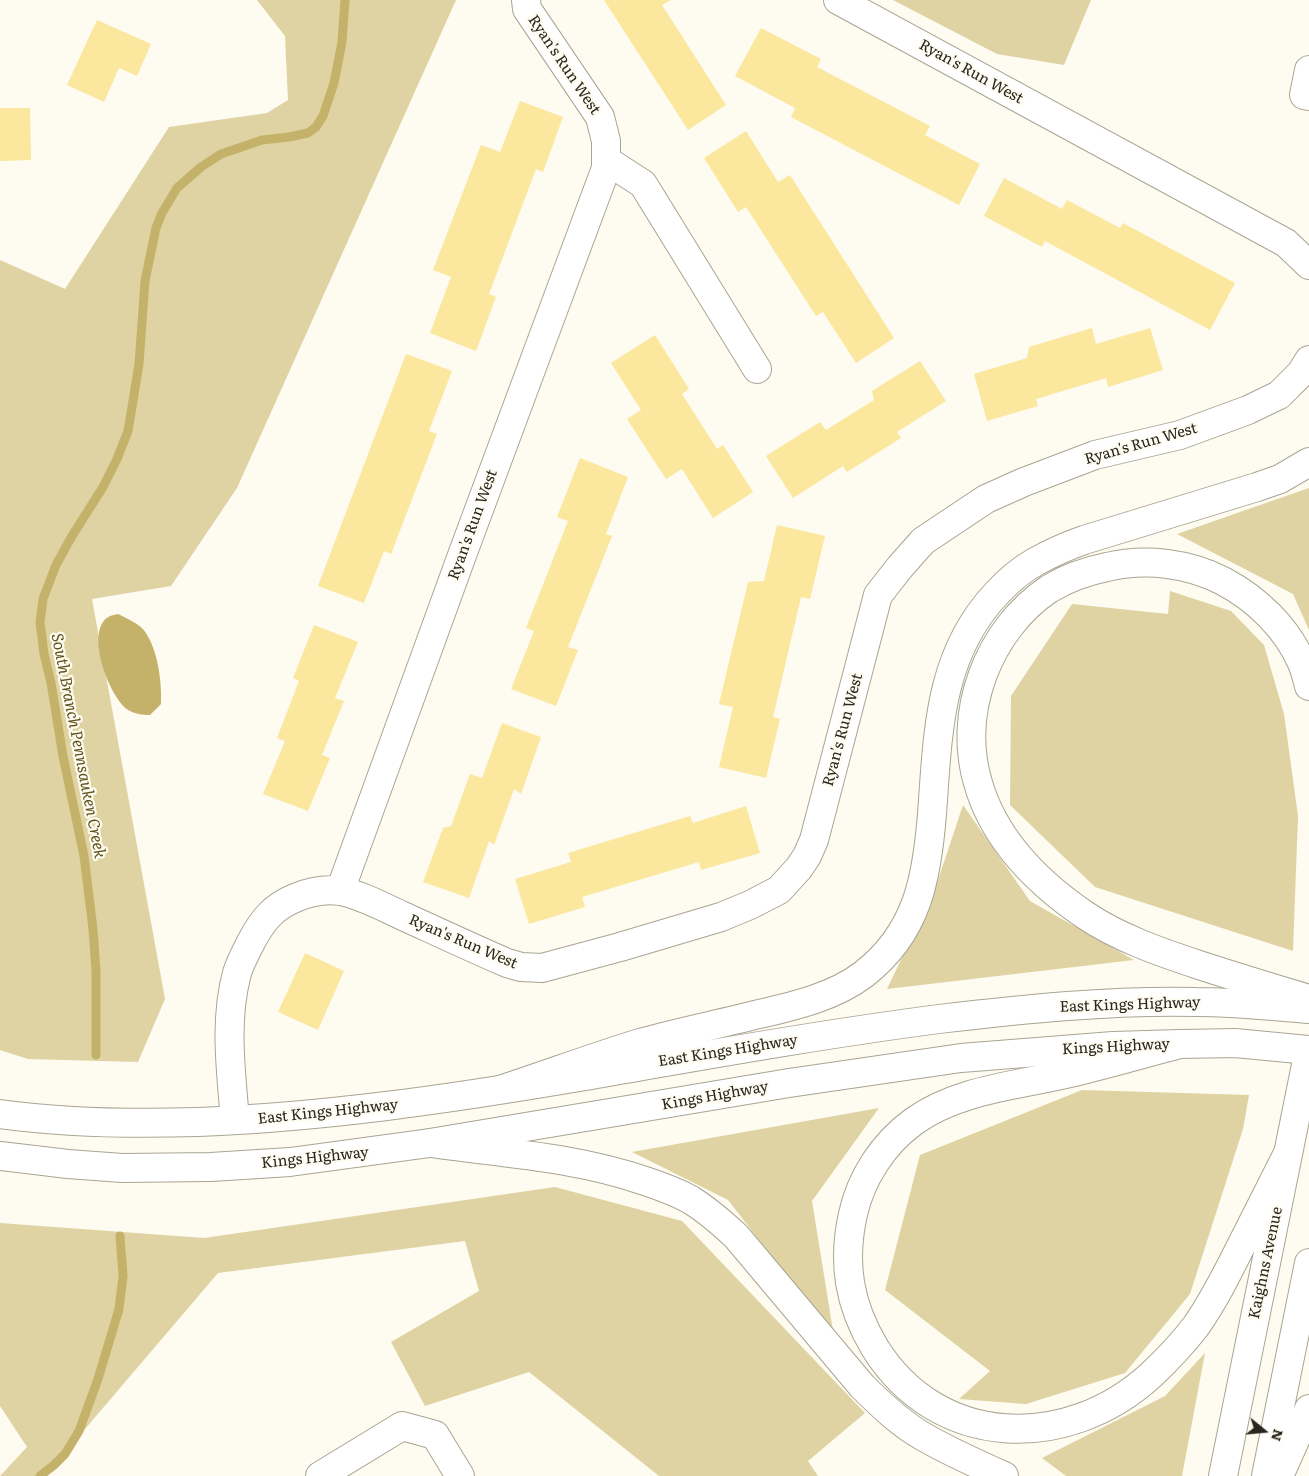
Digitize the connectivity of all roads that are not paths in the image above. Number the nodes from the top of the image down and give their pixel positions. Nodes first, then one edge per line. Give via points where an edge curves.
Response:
1 (526, 0) edge
2 (838, 0) edge
3 (1309, 70) edge
4 (1309, 96) edge
5 (606, 160) junction
6 (1309, 264) edge
7 (1309, 360) edge
8 (757, 369) dead end
9 (1309, 462) edge
10 (1309, 686) edge
11 (340, 891) junction
12 (1244, 992) junction
13 (1309, 999) edge
14 (1309, 1009) edge
15 (1180, 1044) junction
16 (1309, 1050) edge
17 (503, 1089) junction
18 (0, 1114) edge
19 (235, 1120) junction
20 (430, 1143) junction
21 (1288, 1153) junction
22 (0, 1156) edge
23 (1309, 1263) edge
24 (1309, 1409) edge
25 (320, 1476) edge
26 (460, 1476) edge
27 (1004, 1476) edge
28 (1223, 1476) edge
29 (1266, 1476) edge
30 (1279, 1476) edge

1 - 5 main road, Ryan's Run West via 526,9 600,117 606,141
2 - 6 main road, Ryan's Run West via 1286,243
3 - 4 main road via 1304,95
5 - 8 main road via 643,184
5 - 11 main road, Ryan's Run West via 606,168
7 - 11 main road, Ryan's Run West via 1279,395 1256,406 1180,435 1095,455 1024,482 986,499 923,542 878,595 814,840 799,868 779,890 721,917 542,968 507,963
9 - 17 main road via 1280,479 1058,550 1009,580 988,603 956,654 947,684 941,714 928,855 920,892 900,934 884,956 863,975 814,999 640,1043
10 - 12 main road via 1302,663 1276,622 1233,586 1190,568 1147,562 1122,563 1071,577 1019,614 989,660 973,708 971,732 978,784 1002,834 1039,880 1087,917
11 - 19 main road, Ryan's Run West via 305,894 270,914 258,930 237,972 229,1023
12 - 13 main road
12 - 14 main road, East Kings Highway
12 - 17 main road, East Kings Highway via 1195,1002 1093,1004 982,1014 834,1034
15 - 16 main road, Kings Highway via 1235,1043
15 - 20 main road, Kings Highway via 962,1058 789,1083
15 - 21 main road via 975,1094 933,1110 898,1134 884,1150 861,1187 849,1231 847,1253 853,1300 860,1321 897,1377 915,1394 957,1418 1005,1428 1031,1429 1056,1425 1080,1418 1129,1394 1158,1369 1196,1325 1226,1275
16 - 21 main road, Kaighns Avenue
17 - 19 main road, East Kings Highway via 407,1104
18 - 19 main road, East Kings Highway via 88,1122
20 - 22 main road, Kings Highway via 290,1162 210,1167 122,1168
20 - 27 main road via 571,1161 661,1186 690,1199 736,1236 882,1406 923,1437
21 - 28 main road, Kaighns Avenue
23 - 29 main road
24 - 30 main road
25 - 26 main road via 402,1426 435,1435

